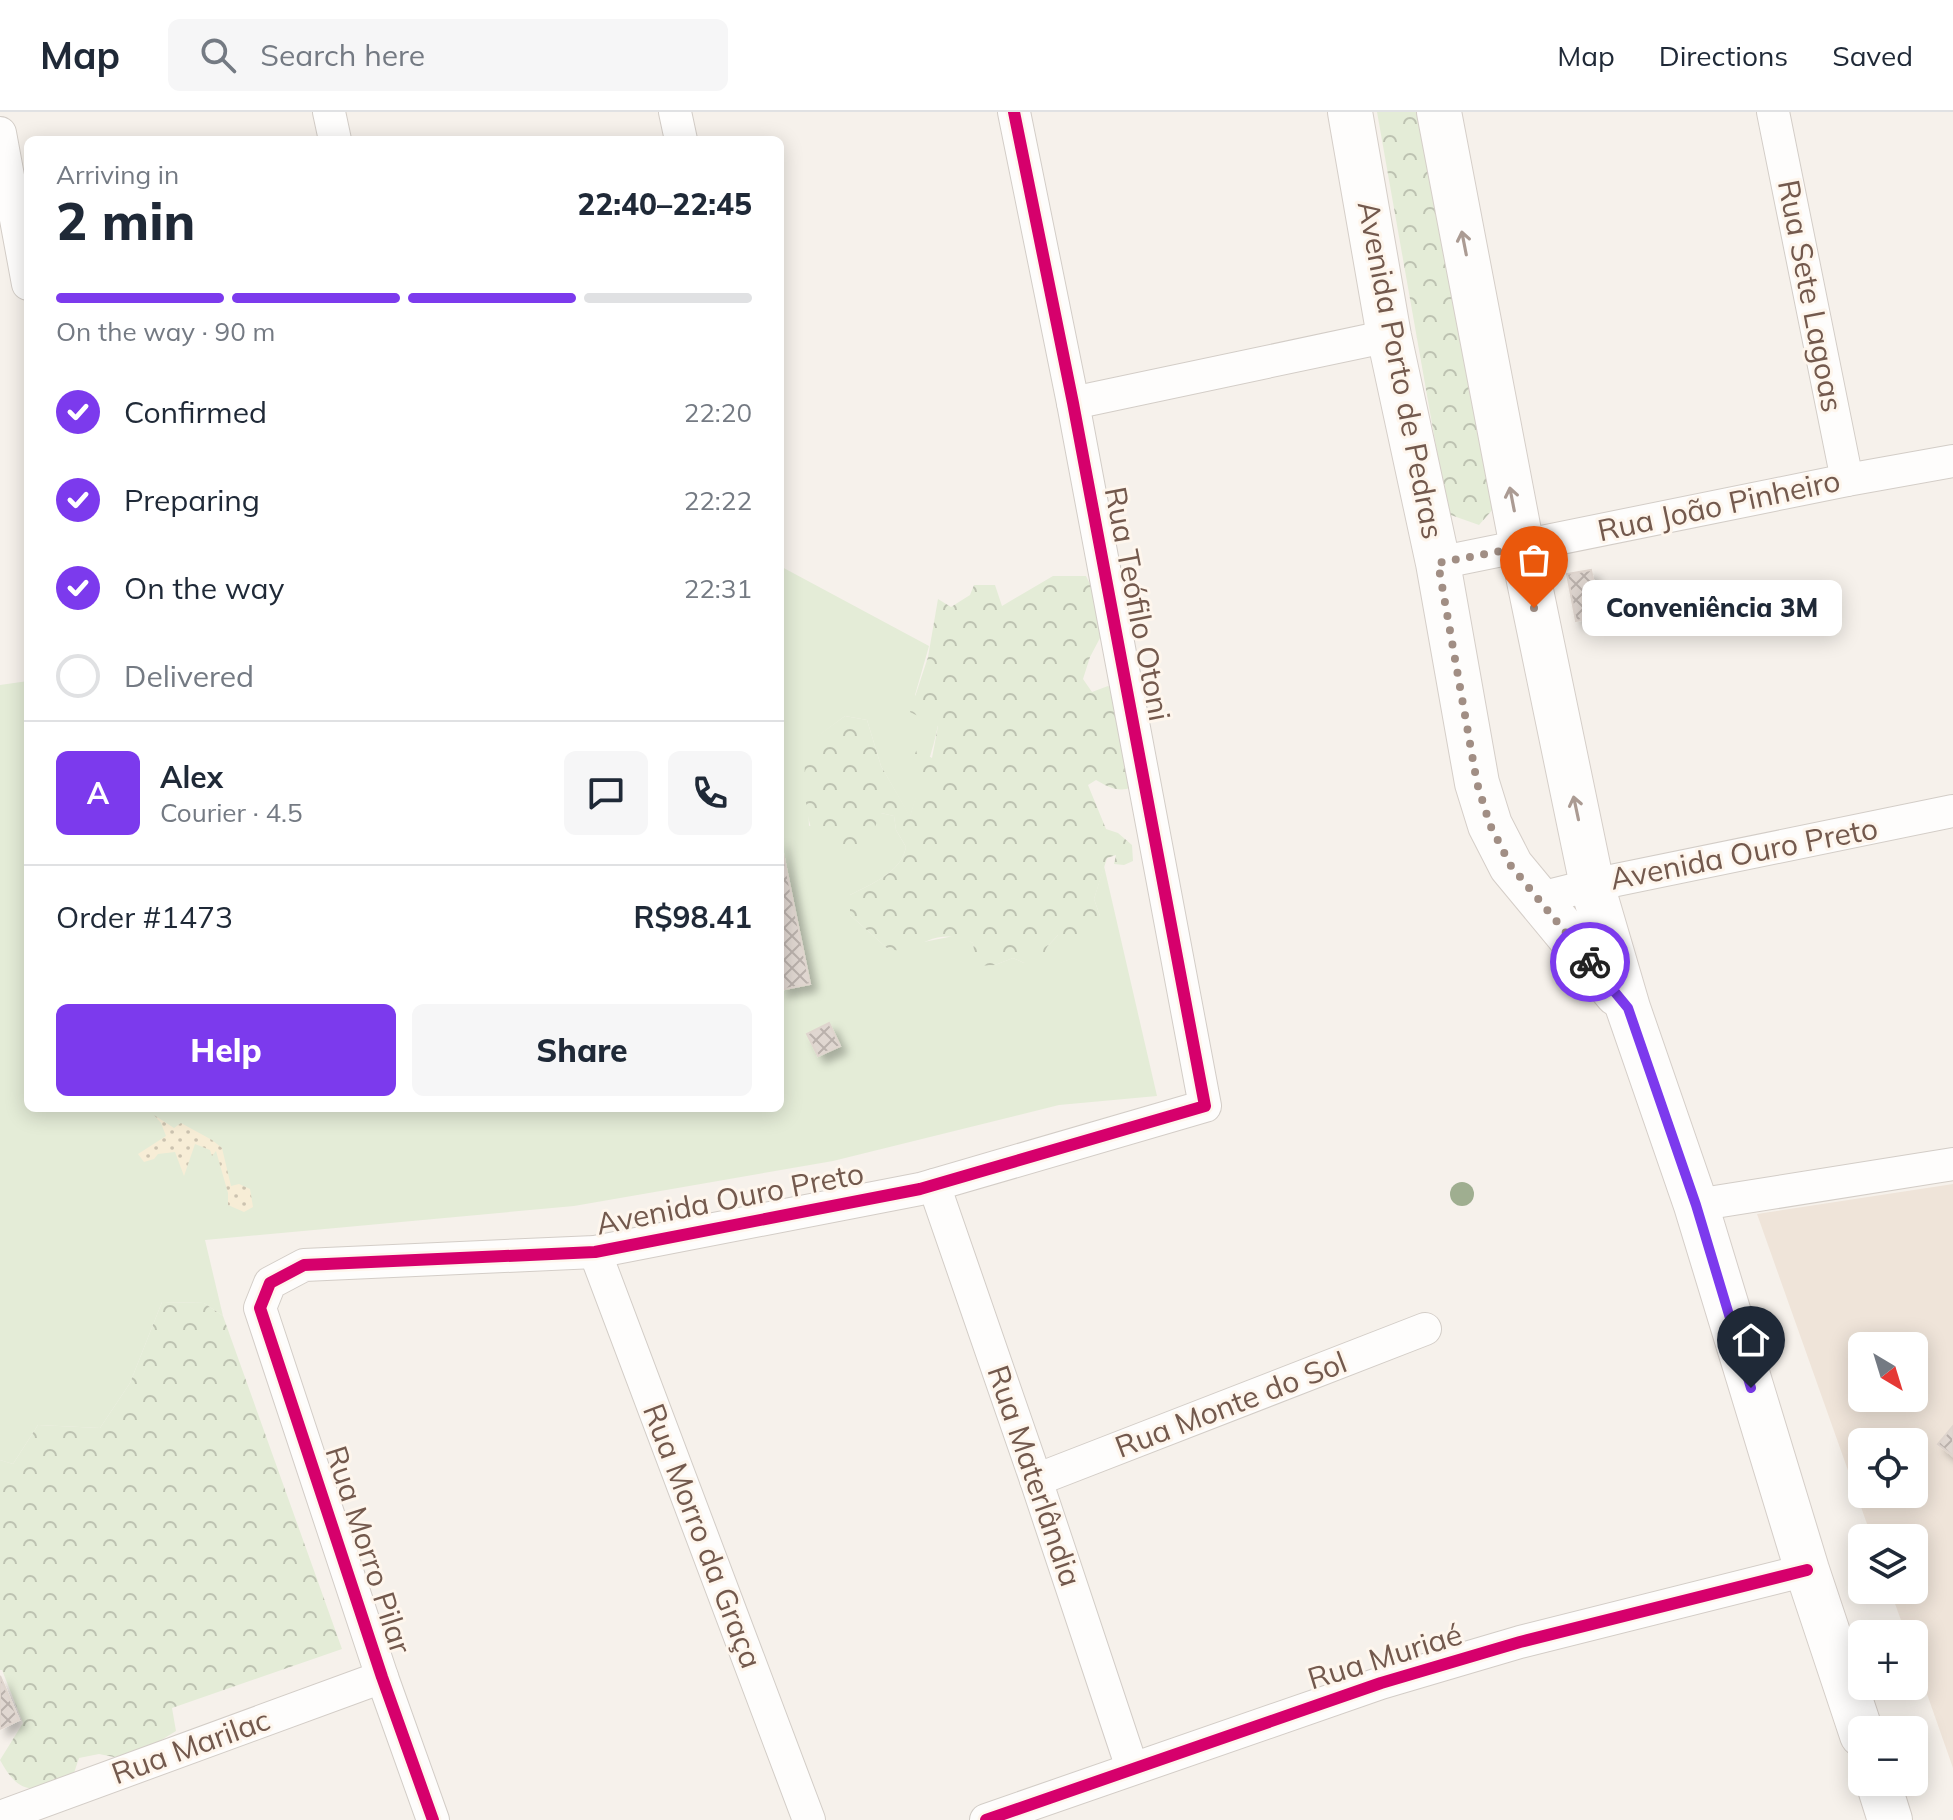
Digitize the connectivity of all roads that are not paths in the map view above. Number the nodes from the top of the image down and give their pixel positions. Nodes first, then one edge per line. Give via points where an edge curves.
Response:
1 (329, 112) edge
2 (675, 112) edge
3 (1014, 112) edge
4 (1350, 112) edge
5 (1439, 112) edge
6 (1773, 112) edge
7 (0, 133) edge
8 (334, 136) edge
9 (680, 136) edge
10 (24, 262) edge
11 (1389, 336) junction
12 (1073, 403) junction
13 (1953, 461) edge
14 (1847, 480) junction
15 (1522, 547) junction
16 (1438, 563) junction
17 (1953, 811) edge
18 (1592, 885) junction
19 (1536, 899) junction
20 (1628, 1008) junction
21 (1205, 1106) joint
22 (1953, 1164) edge
23 (934, 1185) junction
24 (1696, 1205) junction
25 (595, 1252) junction
26 (264, 1295) joint
27 (1425, 1329) dead end
28 (1036, 1480) junction
29 (1807, 1570) junction
30 (382, 1677) junction
31 (1856, 1716) edge
32 (1132, 1768) junction
33 (1882, 1796) edge
34 (0, 1817) edge
35 (433, 1820) edge
36 (809, 1820) edge
37 (986, 1820) edge
38 (1890, 1820) edge

1 - 8 street
2 - 9 street
3 - 12 street, Rua Teófilo Otoni
4 - 11 main road, Avenida Porto de Pedras
15 -> 5 main road, Avenida Porto de Pedras
6 - 14 street, Rua Sete Lagoas
7 - 10 street
11 - 12 street
11 - 16 main road, Avenida Porto de Pedras
12 - 21 street, Rua Teófilo Otoni
13 - 14 street, Rua João Pinheiro
14 - 15 street, Rua João Pinheiro
15 - 16 street, Rua João Pinheiro
18 -> 15 main road, Avenida Porto de Pedras
16 - 19 main road, Avenida Porto de Pedras via 1477,783 1490,825
17 - 18 street, Avenida Ouro Preto
18 - 19 street, Avenida Ouro Preto
18 - 20 main road, Avenida Porto de Pedras
19 - 20 main road, Avenida Porto de Pedras
20 - 24 main road, Avenida Porto de Pedras
21 - 23 street, Avenida Ouro Preto
22 - 24 street
23 - 25 street, Avenida Ouro Preto
23 - 28 street, Rua Materlândia
24 - 29 main road, Avenida Porto de Pedras
25 - 26 street, Avenida Ouro Preto via 304,1265 270,1283
25 - 36 street, Rua Morro da Graça
26 - 30 street, Rua Morro Pilar via 260,1308
27 - 28 street, Rua Monte do Sol
28 - 32 street, Rua Materlândia
29 - 31 main road, Avenida Porto de Pedras
29 - 32 street, Rua Muriaé via 1520,1642
30 - 34 street, Rua Marilac
30 - 35 street, Rua Morro Pilar
32 - 37 street, Rua Muriaé
33 - 38 main road

